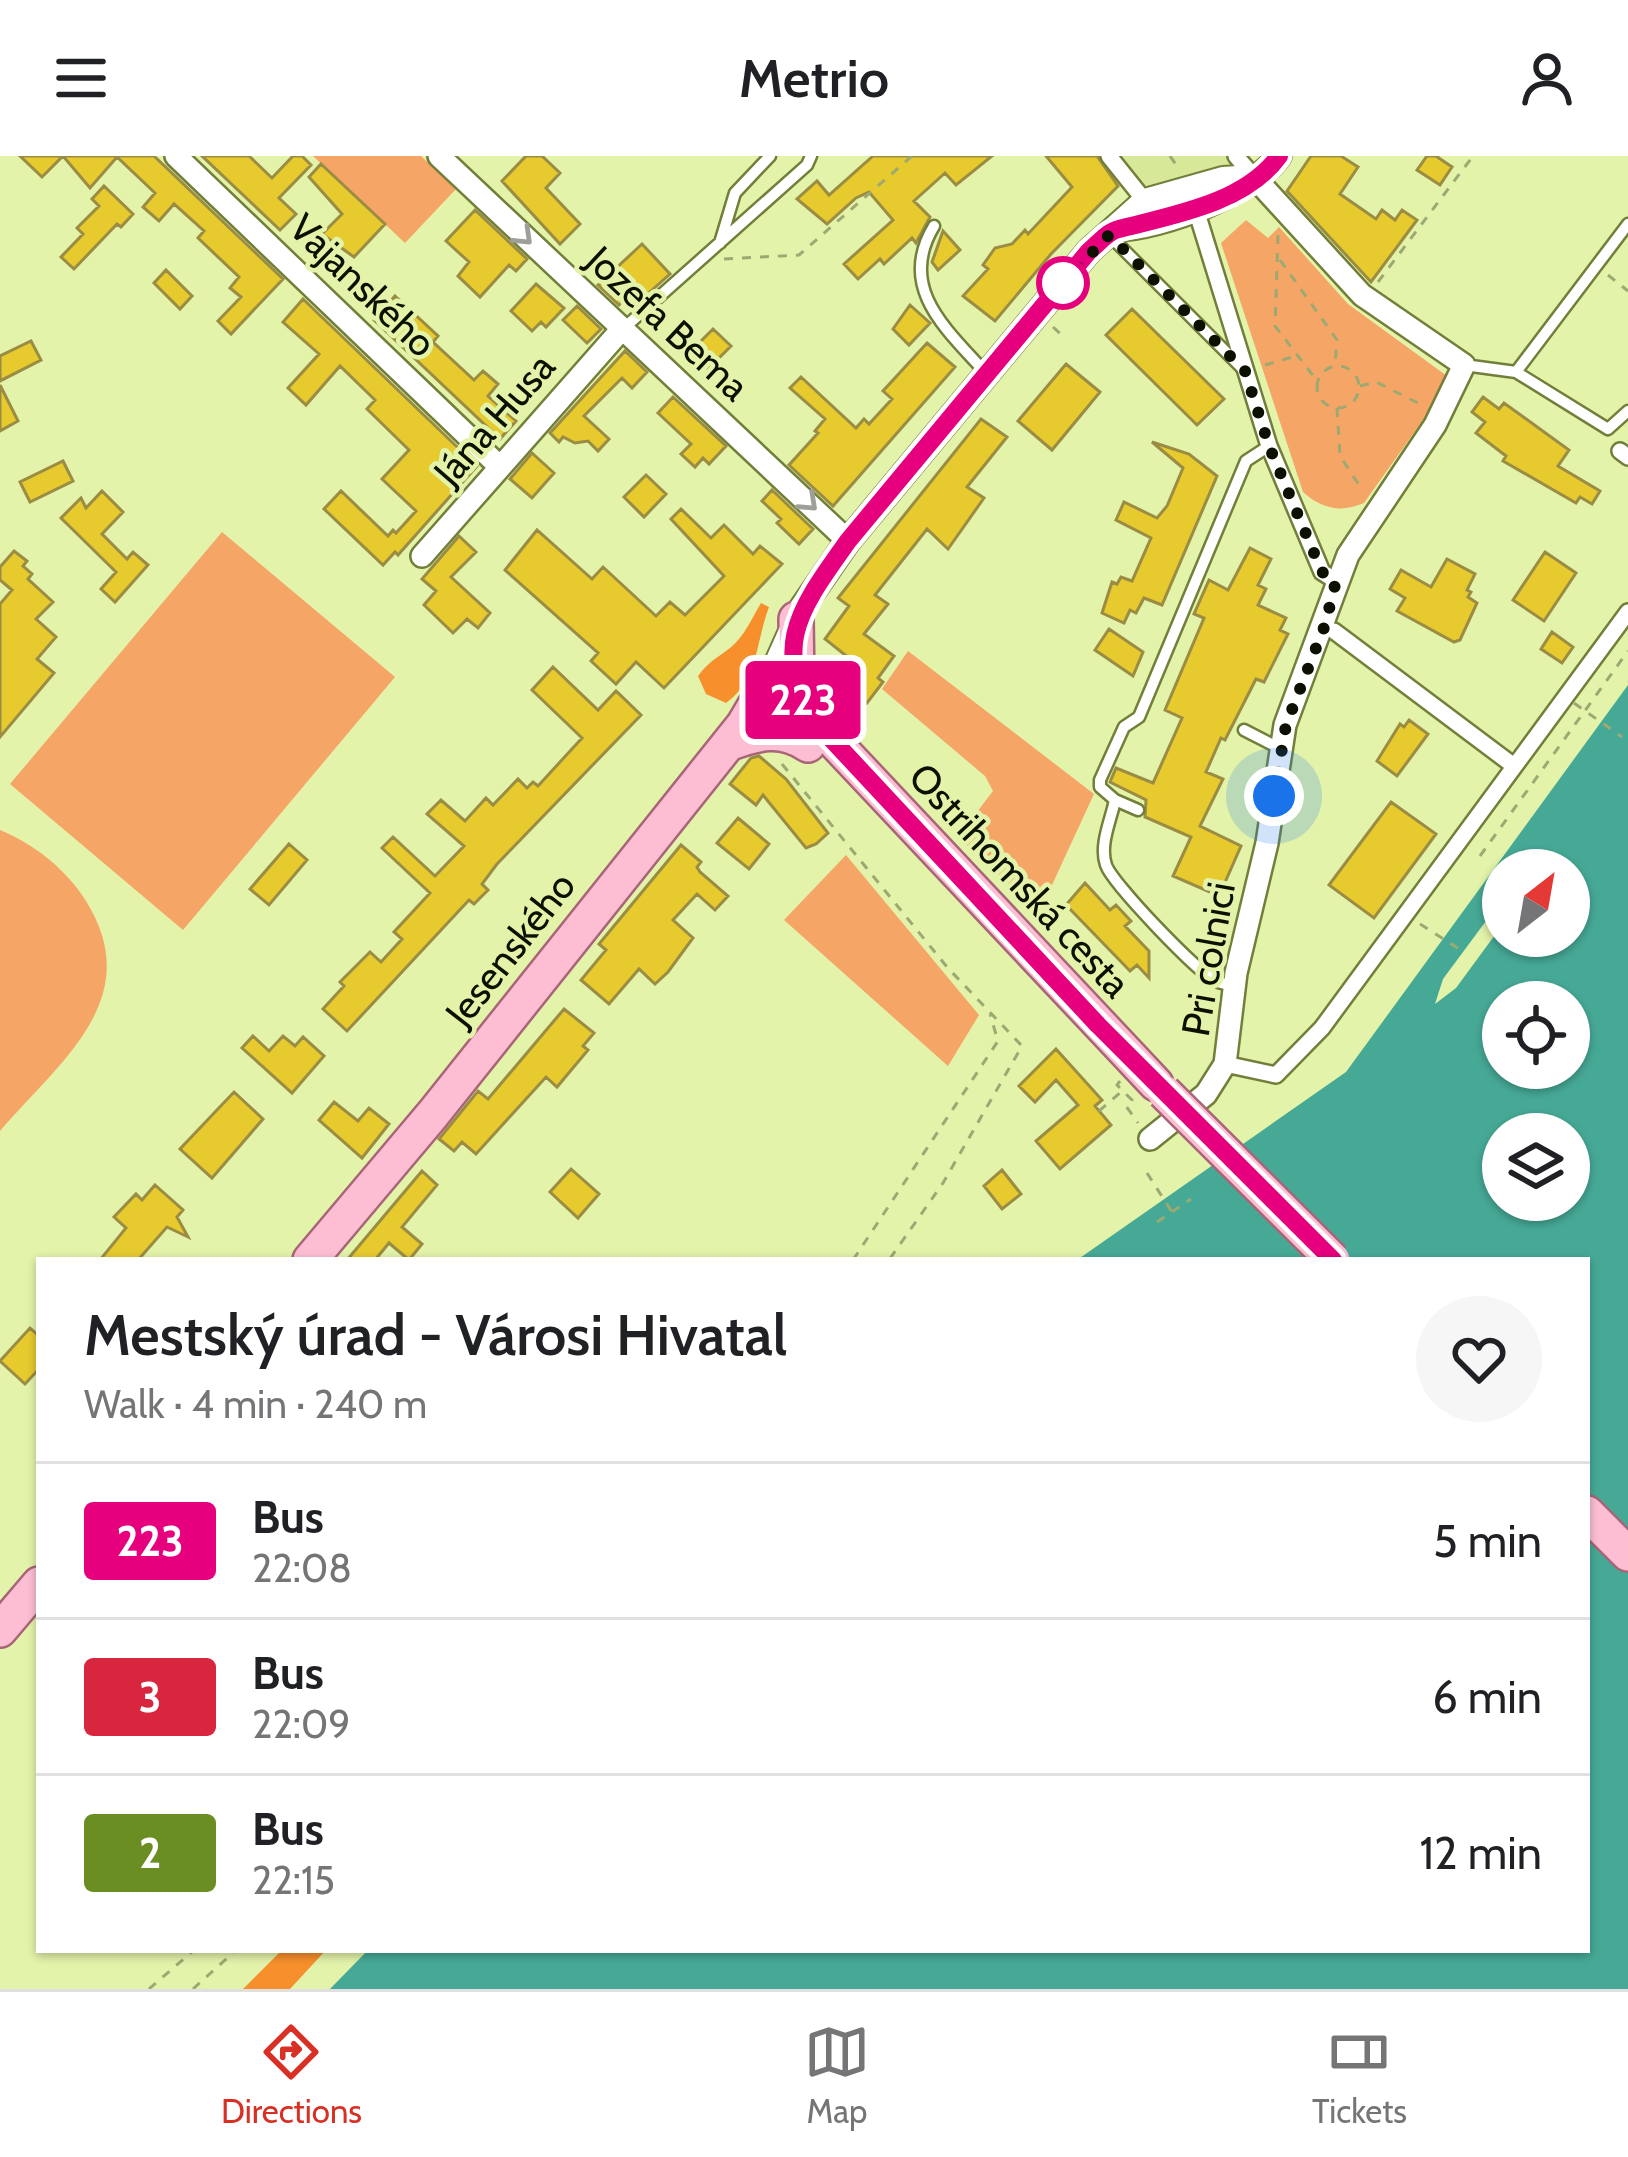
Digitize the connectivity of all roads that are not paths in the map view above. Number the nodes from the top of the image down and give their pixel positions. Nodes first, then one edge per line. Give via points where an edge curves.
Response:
1 (176, 156) edge
2 (440, 156) edge
3 (770, 156) edge
4 (811, 156) edge
5 (1109, 156) edge
6 (1236, 156) edge
7 (1279, 156) edge
8 (1254, 177) junction
9 (1144, 201) junction
10 (1197, 213) dead end
11 (1628, 224) edge
12 (934, 226) dead end
13 (1112, 232) junction
14 (719, 246) junction
15 (622, 330) junction
16 (1464, 364) junction
17 (1245, 371) junction
18 (1516, 372) junction
19 (987, 374) junction
20 (1628, 411) edge
21 (1269, 446) junction
22 (500, 467) junction
23 (848, 541) junction
24 (422, 556) dead end
25 (1336, 581) junction
26 (1628, 612) edge
27 (796, 620) junction
28 (1330, 628) junction
29 (777, 695) junction
30 (1244, 730) dead end
31 (728, 744) junction
32 (804, 747) junction
33 (1281, 749) junction
34 (1514, 766) junction
35 (1115, 800) junction
36 (1138, 809) dead end
37 (1234, 986) junction
38 (1225, 1064) junction
39 (1150, 1139) dead end
40 (313, 1257) edge
41 (1330, 1257) edge
42 (1590, 1516) edge
43 (1628, 1554) edge
44 (36, 1588) edge
45 (0, 1630) edge

1 - 22 street, Vajanského
2 -> 15 street, Jozefa Bema
3 - 14 lane via 735,193
4 - 14 lane
5 - 9 street
6 - 8 street
7 - 8 street
8 - 9 street
8 - 13 street via 1213,202
8 - 16 street via 1362,295
9 - 13 street
10 - 17 street
11 - 18 lane
12 - 19 lane via 920,267 929,306
13 - 17 lane
13 - 19 street
14 - 15 lane
15 - 22 street, Jána Husa
15 -> 23 street, Jozefa Bema
16 - 18 lane
16 - 25 street, Pri colnici
17 - 21 street
18 - 20 lane via 1600,427 1614,427
19 - 23 street
21 - 25 street via 1322,572
21 - 35 lane via 1246,461 1138,717 1124,727 1100,780
22 - 24 street, Jána Husa
23 - 27 street
25 - 28 street, Pri colnici
26 - 34 street
27 - 29 street
27 - 32 main road
28 - 33 street, Pri colnici via 1295,698
28 - 34 street
29 - 31 main road, Jesenského
29 - 32 main road
30 - 33 lane
31 - 32 main road via 770,732 795,736
31 - 40 main road, Jesenského
32 - 41 main road, Ostrihomská cesta, bridge
33 - 37 street, Pri colnici
34 - 38 street via 1322,1028 1276,1075
35 - 36 lane
35 - 37 lane via 1103,850 1116,883 1200,969
37 - 38 street, Pri colnici
38 - 39 street, Pri colnici via 1206,1094
42 - 43 main road
44 - 45 main road

